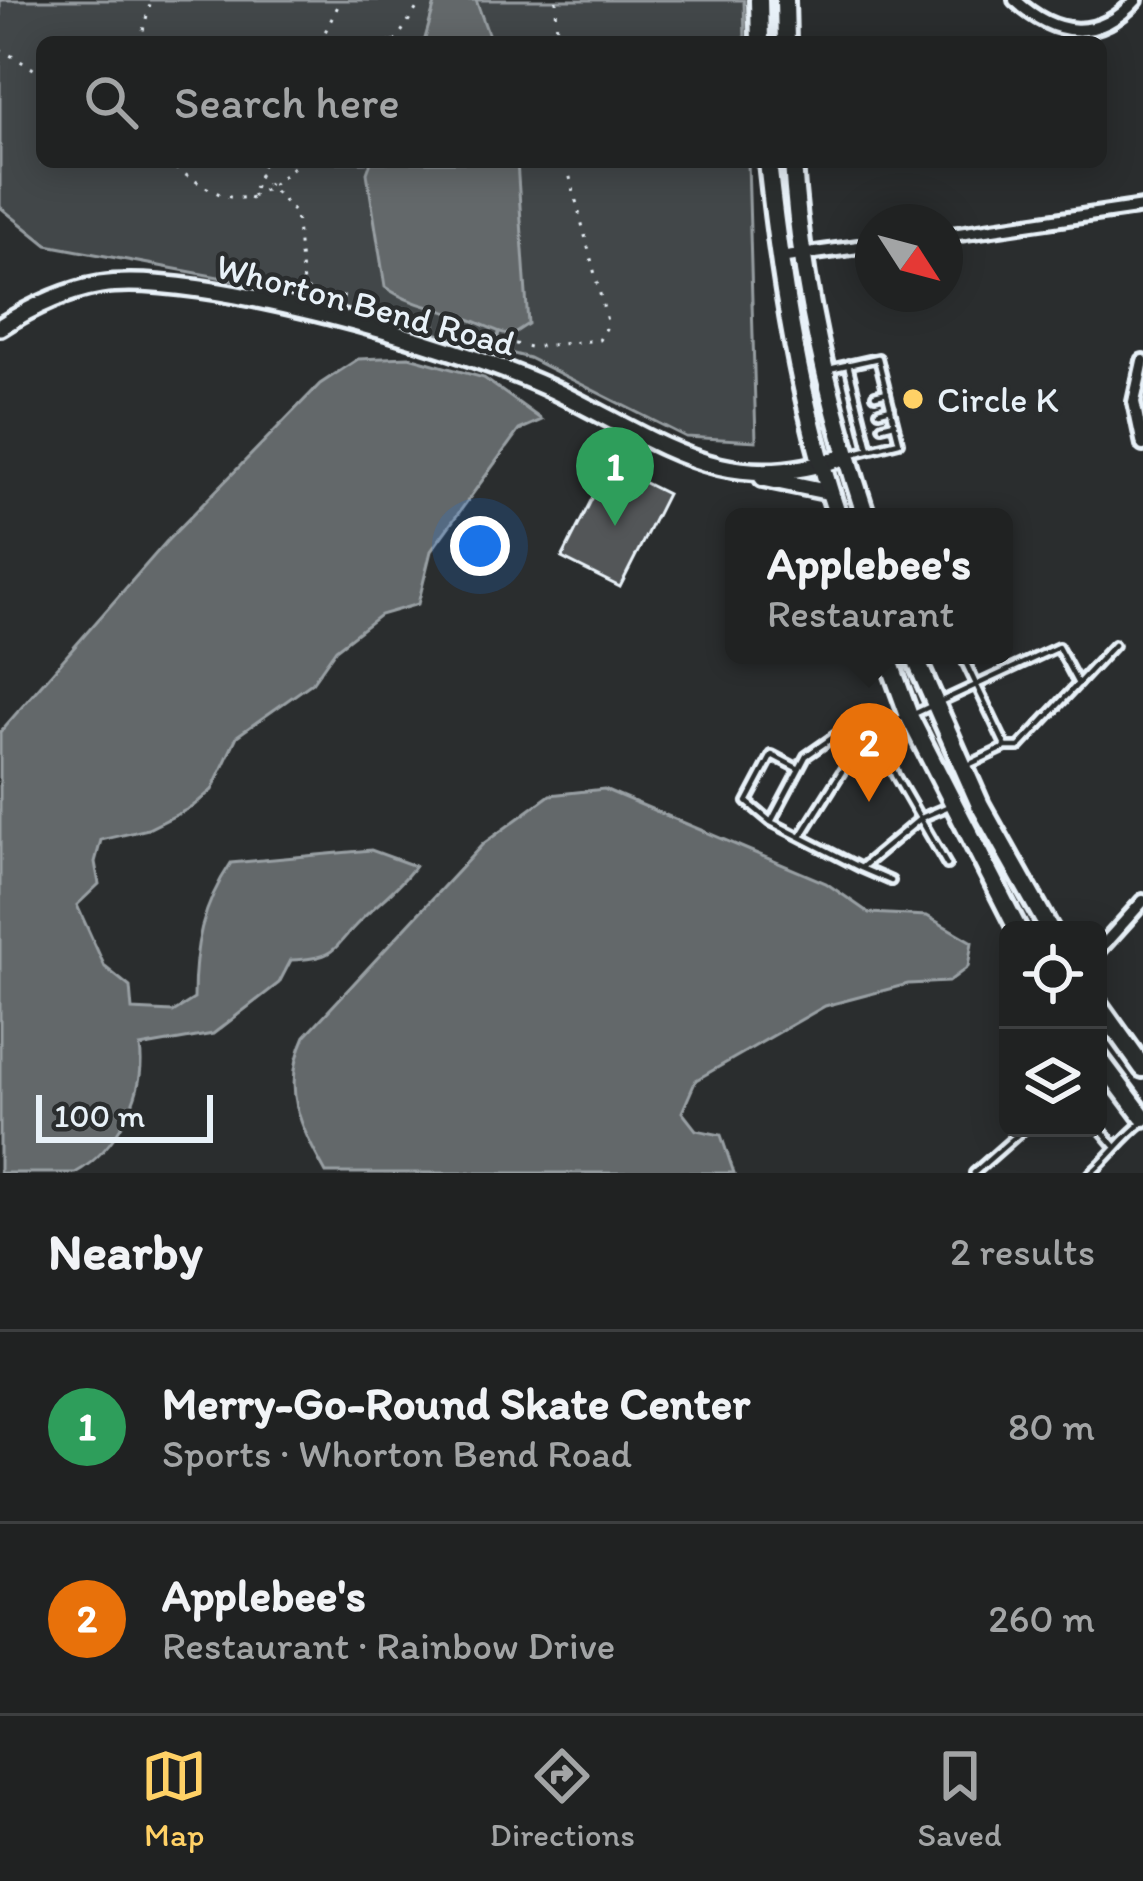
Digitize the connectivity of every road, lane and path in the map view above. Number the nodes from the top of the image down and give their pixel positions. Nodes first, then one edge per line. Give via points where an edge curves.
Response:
1 (152, 0) edge
2 (341, 0) edge
3 (422, 0) edge
4 (556, 0) edge
5 (759, 0) edge
6 (785, 0) edge
7 (1015, 0) edge
8 (1136, 0) edge
9 (142, 36) edge
10 (323, 36) edge
11 (399, 36) edge
12 (557, 36) edge
13 (760, 36) edge
14 (786, 36) edge
15 (0, 49) edge
16 (36, 70) edge
17 (175, 168) edge
18 (262, 168) edge
19 (292, 168) edge
20 (568, 168) edge
21 (769, 168) edge
22 (794, 168) edge
23 (259, 174) junction
24 (272, 188) junction
25 (250, 200) junction
26 (1143, 206) edge
27 (963, 233) edge
28 (855, 247) edge
29 (802, 254) junction
30 (779, 258) junction
31 (0, 327) edge
32 (1143, 362) edge
33 (848, 364) junction
34 (826, 369) junction
35 (883, 376) junction
36 (872, 379) dead end
37 (887, 392) junction
38 (875, 394) dead end
39 (891, 408) junction
40 (879, 411) dead end
41 (894, 423) junction
42 (882, 426) dead end
43 (1143, 446) edge
44 (869, 449) junction
45 (846, 456) junction
46 (821, 465) junction
47 (755, 476) junction
48 (830, 492) junction
49 (835, 508) edge
50 (863, 508) edge
51 (1114, 645) dead end
52 (890, 664) edge
53 (918, 664) edge
54 (966, 664) edge
55 (1078, 684) junction
56 (975, 686) junction
57 (935, 707) junction
58 (909, 716) junction
59 (878, 725) junction
60 (885, 746) junction
61 (1006, 747) junction
62 (963, 768) junction
63 (799, 769) junction
64 (952, 805) junction
65 (921, 818) junction
66 (771, 822) junction
67 (802, 836) junction
68 (946, 865) dead end
69 (861, 868) junction
70 (891, 881) dead end
71 (1143, 901) edge
72 (1013, 921) edge
73 (1045, 921) edge
74 (1107, 941) edge
75 (1107, 1018) edge
76 (1143, 1068) edge
77 (1107, 1069) edge
78 (1143, 1119) edge
79 (1015, 1137) edge
80 (1107, 1137) edge
81 (1114, 1145) junction
82 (974, 1173) edge
83 (1091, 1173) edge

1 - 9 path
2 - 10 path
3 - 11 path
4 - 12 path
5 - 13 main road
6 - 14 main road
7 - 8 street via 1074,32 1098,30
15 - 16 path
17 - 25 path via 216,193
18 - 23 path
19 - 24 path
20 - 24 path via 605,336 530,347 308,291 296,214
21 - 30 main road
22 - 29 main road
23 - 24 path
23 - 25 path
24 - 25 path
26 - 27 street
28 - 29 street
29 - 30 street
29 - 34 main road
30 - 46 main road
31 - 47 main road, Whorton Bend Road via 98,286 206,290 496,368 703,464
32 - 43 street via 1134,402
33 - 34 lane
33 - 35 lane via 878,358
33 - 44 lane
34 - 45 main road
35 - 36 lane
35 - 37 lane
37 - 38 lane
37 - 39 lane
39 - 40 lane
39 - 41 lane
41 - 42 lane
41 - 44 lane via 899,442
44 - 45 lane
45 - 46 main road, Whorton Bend Road
45 - 50 main road
46 - 47 main road, Whorton Bend Road
46 - 48 main road
47 - 48 main road
48 - 49 main road
51 - 55 lane
52 - 58 main road
53 - 57 main road
54 - 56 lane
55 - 56 lane via 1058,647
55 - 61 lane via 1019,747
56 - 57 lane
56 - 61 lane
57 - 58 lane
57 - 62 main road
58 - 59 lane
58 - 64 main road
59 - 60 lane
59 - 63 lane via 839,733
60 - 65 lane
60 - 67 lane via 846,765
61 - 62 lane
62 - 73 main road
63 - 66 lane
63 - 66 lane via 772,755 747,802
64 - 65 lane
64 - 72 main road
65 - 68 lane
65 - 69 lane
66 - 67 lane
67 - 69 lane
69 - 70 lane
71 - 74 street
75 - 76 main road
77 - 78 main road
78 - 81 lane
79 - 82 lane
80 - 81 lane
81 - 83 lane

